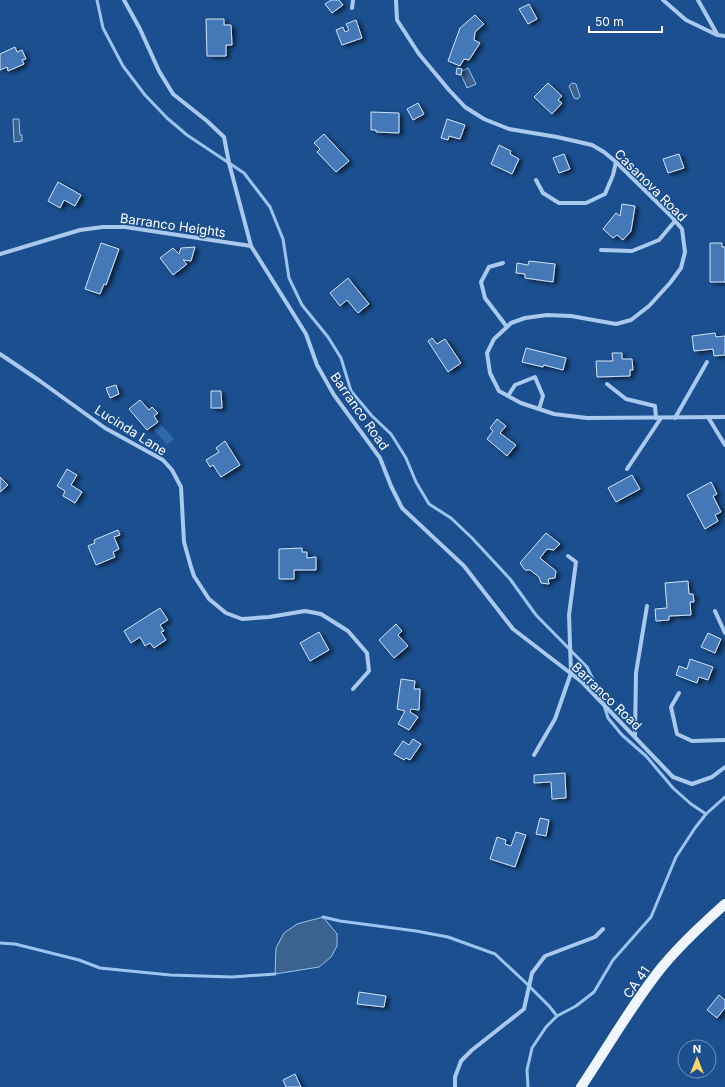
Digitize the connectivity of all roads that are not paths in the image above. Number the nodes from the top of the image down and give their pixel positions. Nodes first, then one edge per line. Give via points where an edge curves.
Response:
1 (124, 0) edge
2 (353, 0) edge
3 (396, 0) edge
4 (663, 0) edge
5 (698, 0) edge
6 (352, 8) dead end
7 (717, 35) junction
8 (725, 36) edge
9 (616, 162) junction
10 (536, 180) dead end
11 (675, 221) junction
12 (251, 246) junction
13 (601, 250) dead end
14 (0, 254) edge
15 (503, 263) dead end
16 (507, 327) junction
17 (0, 354) edge
18 (707, 362) dead end
19 (607, 384) dead end
20 (508, 396) junction
21 (539, 409) junction
22 (708, 417) junction
23 (725, 417) edge
24 (658, 418) junction
25 (675, 418) junction
26 (725, 445) edge
27 (627, 469) dead end
28 (568, 556) dead end
29 (647, 606) dead end
30 (715, 611) dead end
31 (725, 633) edge
32 (571, 673) junction
33 (353, 689) dead end
34 (679, 693) dead end
35 (635, 736) junction
36 (725, 740) edge
37 (534, 755) dead end
38 (725, 767) edge
39 (725, 904) edge
40 (603, 929) dead end
41 (455, 1087) edge
42 (581, 1087) edge

1 - 12 street, Barranco Road via 173,94 224,136
2 - 6 street
3 - 9 street, Casanova Road via 397,20 419,54 465,107 484,119 509,129 592,145
4 - 7 street via 686,20
5 - 7 street
7 - 8 street
9 - 10 street via 605,194 586,203 559,203 543,193
9 - 11 street, Casanova Road
11 - 13 street via 659,240 632,251
11 - 16 street, Casanova Road via 682,229 685,252 681,268 649,306 631,320 616,324 571,316 547,316 525,318
12 - 14 street, Barranco Heights via 114,226 80,230
12 - 32 street, Barranco Road via 306,334 317,365 334,395 380,458 402,508 464,566 513,629
15 - 16 street via 489,267 482,282 485,298
16 - 20 street, Casanova Road via 494,339 487,353 490,373 499,391
17 - 33 street, Lucinda Lane via 105,428 163,460 172,470 180,487 184,542 194,576 209,599 226,613 242,619 305,611 321,614 348,631 366,653 369,671
18 - 25 street
19 - 24 street via 626,399 656,406
20 - 21 street, Casanova Road
20 - 21 street via 515,385 535,377 543,396
21 - 24 street, Casanova Road via 554,414 587,418
22 - 23 street, Casanova Road
22 - 25 street, Casanova Road
22 - 26 street
24 - 25 street, Casanova Road
24 - 27 street
28 - 32 street via 576,562 569,615
29 - 35 street via 636,673
30 - 31 street
32 - 35 street, Barranco Road
32 - 37 street via 554,718
34 - 36 street via 671,707 677,734 692,741
35 - 38 street, Barranco Road via 673,777 692,784 712,777
39 - 42 main road, CA 41 / CA 41 via 689,937 662,968
40 - 41 street via 596,937 545,956 532,973 524,1009 461,1061 455,1077

